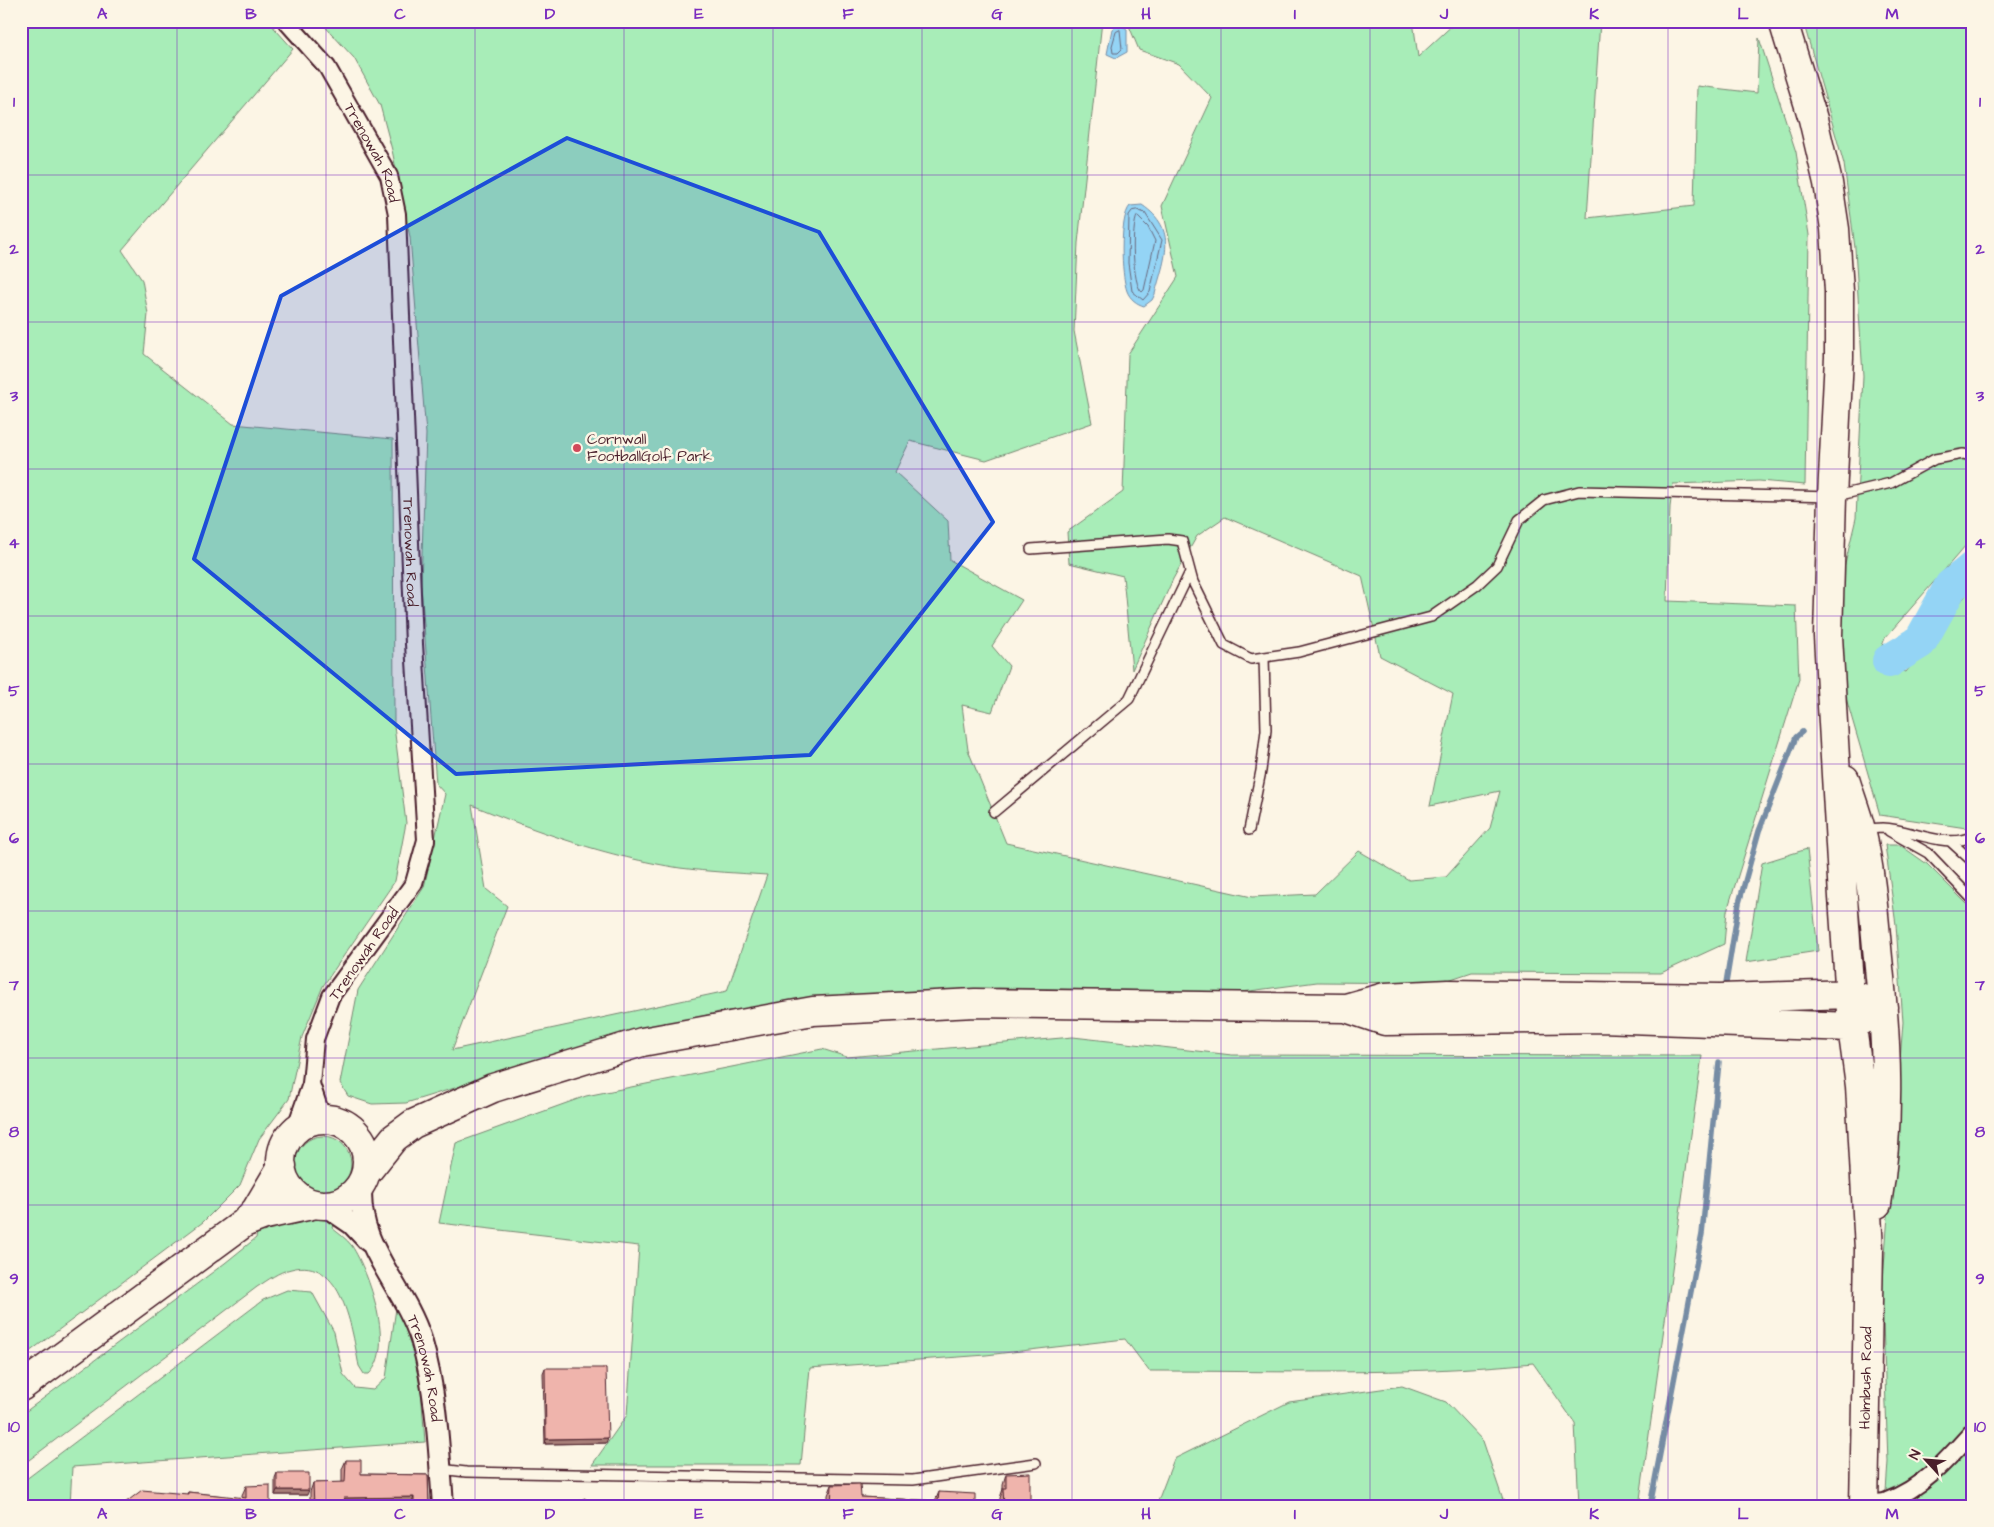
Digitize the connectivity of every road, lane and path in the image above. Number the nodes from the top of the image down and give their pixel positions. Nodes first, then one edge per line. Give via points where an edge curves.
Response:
1 (286, 21) edge
2 (1783, 21) edge
3 (1973, 456) edge
4 (1832, 498) junction
5 (1031, 549) dead end
6 (1190, 572) junction
7 (1264, 657) junction
8 (994, 812) dead end
9 (1249, 830) dead end
10 (1857, 831) junction
11 (1973, 836) edge
12 (1950, 841) junction
13 (1973, 862) edge
14 (1973, 900) edge
15 (1852, 994) junction
16 (1883, 1007) junction
17 (1346, 1008) junction
18 (1852, 1026) junction
19 (311, 1084) junction
20 (332, 1120) junction
21 (413, 1124) junction
22 (294, 1132) junction
23 (282, 1166) junction
24 (364, 1178) junction
25 (320, 1204) junction
26 (244, 1223) junction
27 (370, 1242) junction
28 (1869, 1250) junction
29 (21, 1387) edge
30 (1973, 1431) edge
31 (1036, 1463) dead end
32 (440, 1469) junction
33 (1871, 1503) edge
34 (443, 1506) edge

1 - 19 street, Trenowah Road via 328,67 389,176 397,214 414,644 426,840 414,883 331,996 315,1039
2 - 4 highway via 1813,119 1836,229 1839,358
3 - 4 lane via 1963,454 1935,459 1890,483
4 - 7 lane via 1579,491 1544,500 1519,520 1497,566 1477,586 1431,617 1299,652
4 - 10 highway via 1828,636 1832,740
5 - 6 lane via 1168,538 1182,541
6 - 7 lane via 1210,622 1224,645 1251,659
6 - 8 lane via 1129,699
7 - 9 lane via 1266,730
10 - 12 lane
10 - 14 lane via 1928,853
10 - 15 highway
10 - 16 highway via 1872,900
11 - 12 lane
12 - 13 lane
15 - 16 highway
15 - 17 highway via 1720,998 1448,994 1385,996
15 - 18 highway
16 - 18 highway
16 - 28 highway via 1888,1088 1883,1166
17 - 18 highway via 1385,1021 1601,1018
17 - 21 highway via 975,1004 813,1011 642,1042 493,1088
18 - 28 highway via 1860,1086
19 - 20 street, Trenowah Road via 320,1110
19 - 22 street, Trenowah Road
20 - 21 highway via 386,1126
20 - 22 highway via 306,1123
20 - 24 highway via 351,1128 362,1140 367,1156
21 - 24 highway via 394,1138
22 - 23 highway via 283,1151
23 - 25 highway via 290,1188 302,1198
23 - 26 highway via 256,1210
24 - 25 highway via 346,1199
24 - 27 street, Trenowah Road via 359,1202
25 - 26 highway via 265,1215
25 - 27 street, Trenowah Road via 352,1224
26 - 29 highway
27 - 32 street, Trenowah Road via 400,1292 421,1339 434,1398
28 - 33 highway, Holmbush Road
30 - 33 street via 1917,1486
31 - 32 lane via 913,1480
32 - 34 street, Trenowah Road

